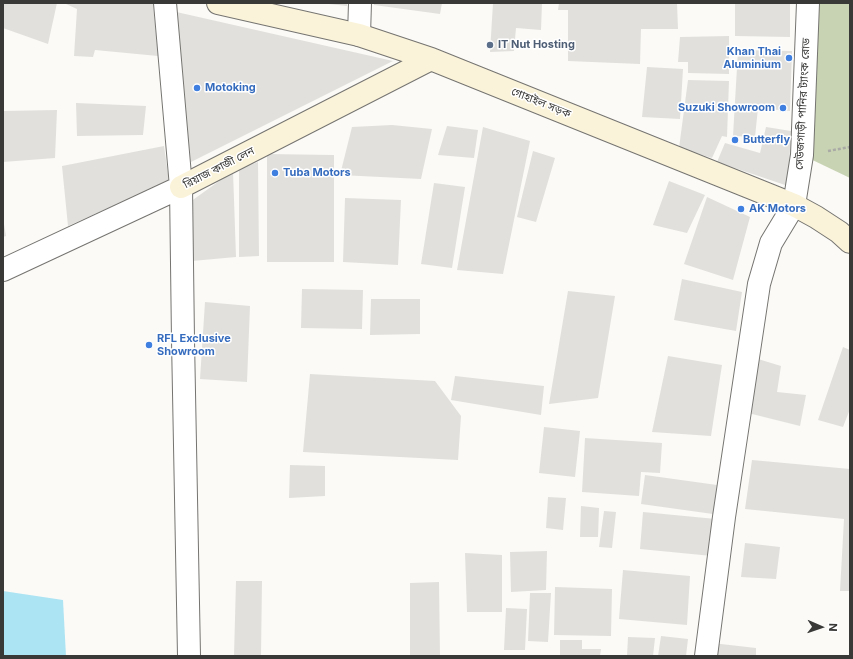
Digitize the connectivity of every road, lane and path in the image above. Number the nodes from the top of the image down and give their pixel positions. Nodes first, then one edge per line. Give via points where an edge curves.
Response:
1 (165, 3) edge
2 (218, 3) edge
3 (360, 3) edge
4 (808, 3) edge
5 (359, 35) junction
6 (431, 59) junction
7 (181, 187) junction
8 (794, 205) junction
9 (850, 242) edge
10 (3, 270) edge
11 (189, 656) edge
12 (706, 656) edge

1 - 7 street
2 - 5 main road, গোহাইল সড়ক
3 - 5 street
4 - 8 street, সেউজগাড়ী পানির ট্যাংক রোড via 802,155
5 - 6 main road, গোহাইল সড়ক
6 - 7 main road, রিয়াজ কাজী লেন
6 - 8 main road, গোহাইল সড়ক
7 - 10 street, রিয়াজ কাজী লেন
7 - 11 street
8 - 9 main road, গোহাইল সড়ক via 822,220
8 - 12 street via 771,243 759,284

